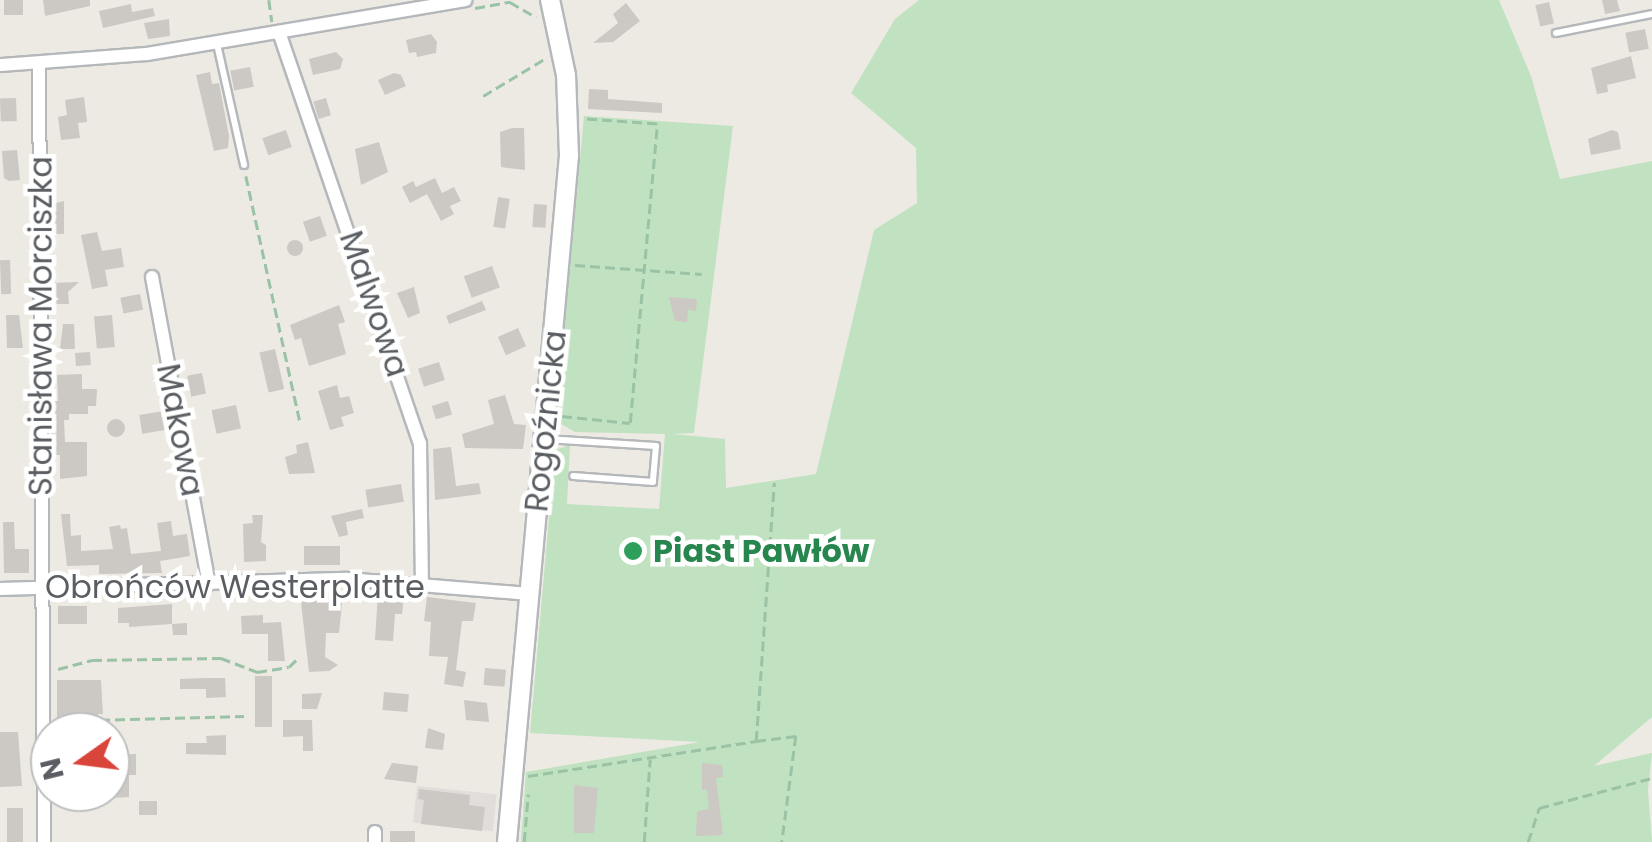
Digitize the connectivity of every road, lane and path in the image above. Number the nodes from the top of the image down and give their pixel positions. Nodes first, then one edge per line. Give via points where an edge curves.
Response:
1 (269, 0) edge
2 (550, 0) edge
3 (469, 4) edge
4 (1652, 14) edge
5 (544, 26) dead end
6 (276, 33) junction
7 (1556, 33) dead end
8 (217, 42) junction
9 (39, 63) junction
10 (0, 65) edge
11 (553, 67) dead end
12 (483, 96) dead end
13 (586, 119) dead end
14 (244, 164) joint
15 (568, 264) dead end
16 (644, 269) junction
17 (702, 274) dead end
18 (152, 277) dead end
19 (562, 416) dead end
20 (300, 422) dead end
21 (545, 439) junction
22 (573, 476) dead end
23 (774, 483) dead end
24 (209, 584) junction
25 (422, 584) junction
26 (0, 588) edge
27 (42, 589) junction
28 (529, 594) junction
29 (296, 660) dead end
30 (44, 678) junction
31 (44, 712) edge
32 (244, 716) dead end
33 (130, 719) edge
34 (756, 741) junction
35 (650, 757) junction
36 (512, 773) junction
37 (1652, 778) edge
38 (528, 792) dead end
39 (44, 812) edge
40 (44, 842) edge
41 (508, 842) edge
42 (524, 842) edge
43 (644, 842) edge
44 (782, 842) edge
45 (1528, 842) edge

1 - 6 path
2 - 21 street, Rogoźnicka via 570,134
3 - 5 path via 514,2
3 - 6 street
4 - 7 lane
6 - 8 street
6 - 25 street, Malwowa via 420,444
8 - 9 street
8 - 14 lane
9 - 10 street
9 - 27 street, Stanisława Morciszka
11 - 12 path via 552,57
13 - 16 path via 657,124
14 - 20 path
15 - 16 path
16 - 17 path
16 - 19 path via 630,424
18 - 24 street, Makowa
21 - 22 lane via 656,446 653,482
21 - 28 street, Rogoźnicka
23 - 34 path
24 - 25 street, Obrońców Westerplatte
24 - 27 street, Obrońców Westerplatte
25 - 28 street, Obrońców Westerplatte
26 - 27 street, Obrońców Westerplatte
27 - 30 street, Stanisława Morciszka
28 - 36 street, Rogoźnicka
29 - 30 path via 257,672 222,658 92,660
30 - 31 street, Stanisława Morciszka
32 - 33 path
34 - 35 path
34 - 44 path via 796,736
35 - 36 path via 547,776
35 - 43 path
36 - 41 street, Rogoźnicka
37 - 45 path via 1538,808
38 - 42 path
39 - 40 street, Stanisława Morciszka

